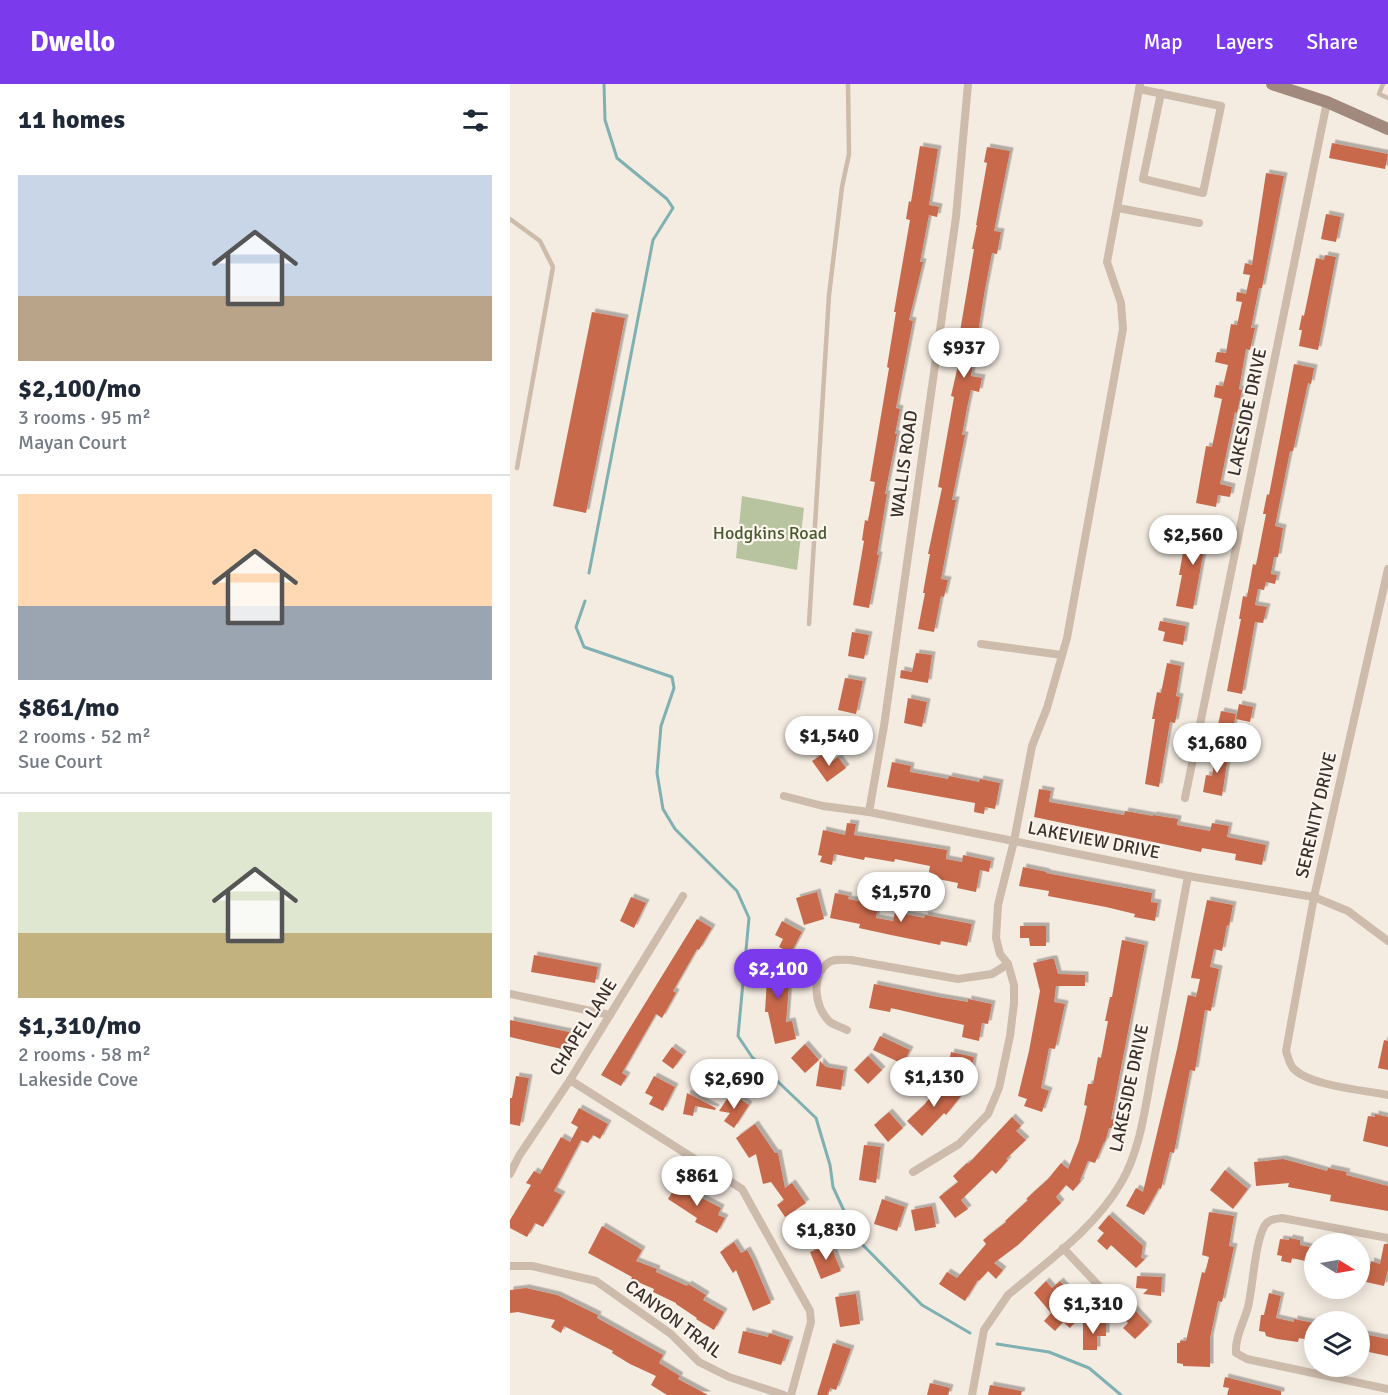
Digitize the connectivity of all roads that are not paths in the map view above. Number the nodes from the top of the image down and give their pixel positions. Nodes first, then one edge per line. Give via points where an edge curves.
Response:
1 (848, 84) edge
2 (968, 84) edge
3 (1272, 84) edge
4 (1383, 84) edge
5 (1139, 86) edge
6 (1161, 93) junction
7 (1388, 98) edge
8 (1327, 102) junction
9 (1388, 129) edge
10 (1118, 208) junction
11 (510, 219) edge
12 (1199, 223) dead end
13 (517, 468) dead end
14 (1388, 569) edge
15 (1387, 580) edge
16 (809, 624) dead end
17 (981, 644) dead end
18 (1062, 655) junction
19 (784, 796) dead end
20 (1185, 798) dead end
21 (869, 812) junction
22 (1014, 841) junction
23 (1188, 876) junction
24 (682, 896) dead end
25 (1314, 897) junction
26 (1388, 941) edge
27 (1008, 964) junction
28 (510, 994) edge
29 (610, 1015) junction
30 (847, 1030) dead end
31 (570, 1080) junction
32 (1388, 1095) edge
33 (515, 1155) edge
34 (913, 1172) dead end
35 (510, 1174) edge
36 (1388, 1238) edge
37 (1063, 1248) junction
38 (510, 1266) edge
39 (1099, 1286) dead end
40 (1388, 1389) edge
41 (784, 1395) edge
42 (791, 1395) edge
43 (972, 1395) edge

1 - 16 lane via 849,154 829,295
2 - 21 street, WALLIS ROAD via 956,217
3 - 8 street
4 - 7 lane via 1379,94
5 - 6 street
5 - 10 street
6 - 6 street via 1221,106 1203,193 1143,179
8 - 9 street
8 - 20 street, LAKESIDE DRIVE
10 - 12 street
10 - 18 street via 1107,262 1121,303 1123,329
11 - 13 lane via 540,241 553,267
14 - 15 street, SERENITY DRIVE
15 - 25 street, SERENITY DRIVE
17 - 18 street
18 - 22 street via 1032,746
19 - 21 street, LAKEVIEW DRIVE
21 - 22 street, LAKEVIEW DRIVE
22 - 23 street, LAKEVIEW DRIVE
22 - 27 street via 996,921 1000,954
23 - 25 street, LAKEVIEW DRIVE
23 - 37 street, LAKESIDE DRIVE via 1138,1139 1121,1182 1109,1200
24 - 29 street, CHAPEL LANE
25 - 26 street, LAKEVIEW DRIVE via 1348,911
25 - 32 street, SERENITY DRIVE via 1286,1051 1289,1062 1311,1080
27 - 30 street via 992,974 958,979 834,960 818,979 817,997 820,1010 831,1023
27 - 34 street via 1014,1003 994,1102 988,1114 958,1144
28 - 29 street
29 - 31 street, CHAPEL LANE
31 - 33 street, CHAPEL LANE
31 - 42 street via 742,1189 810,1311 811,1322
33 - 35 street, CHAPEL LANE
36 - 40 street via 1282,1218 1270,1220 1260,1240 1248,1307 1236,1345 1236,1353 1241,1357
37 - 39 street
37 - 43 street, LAKESIDE DRIVE via 1008,1295 984,1330
38 - 41 street, CANYON TRAIL via 532,1266 596,1281 671,1334 699,1362 729,1377

